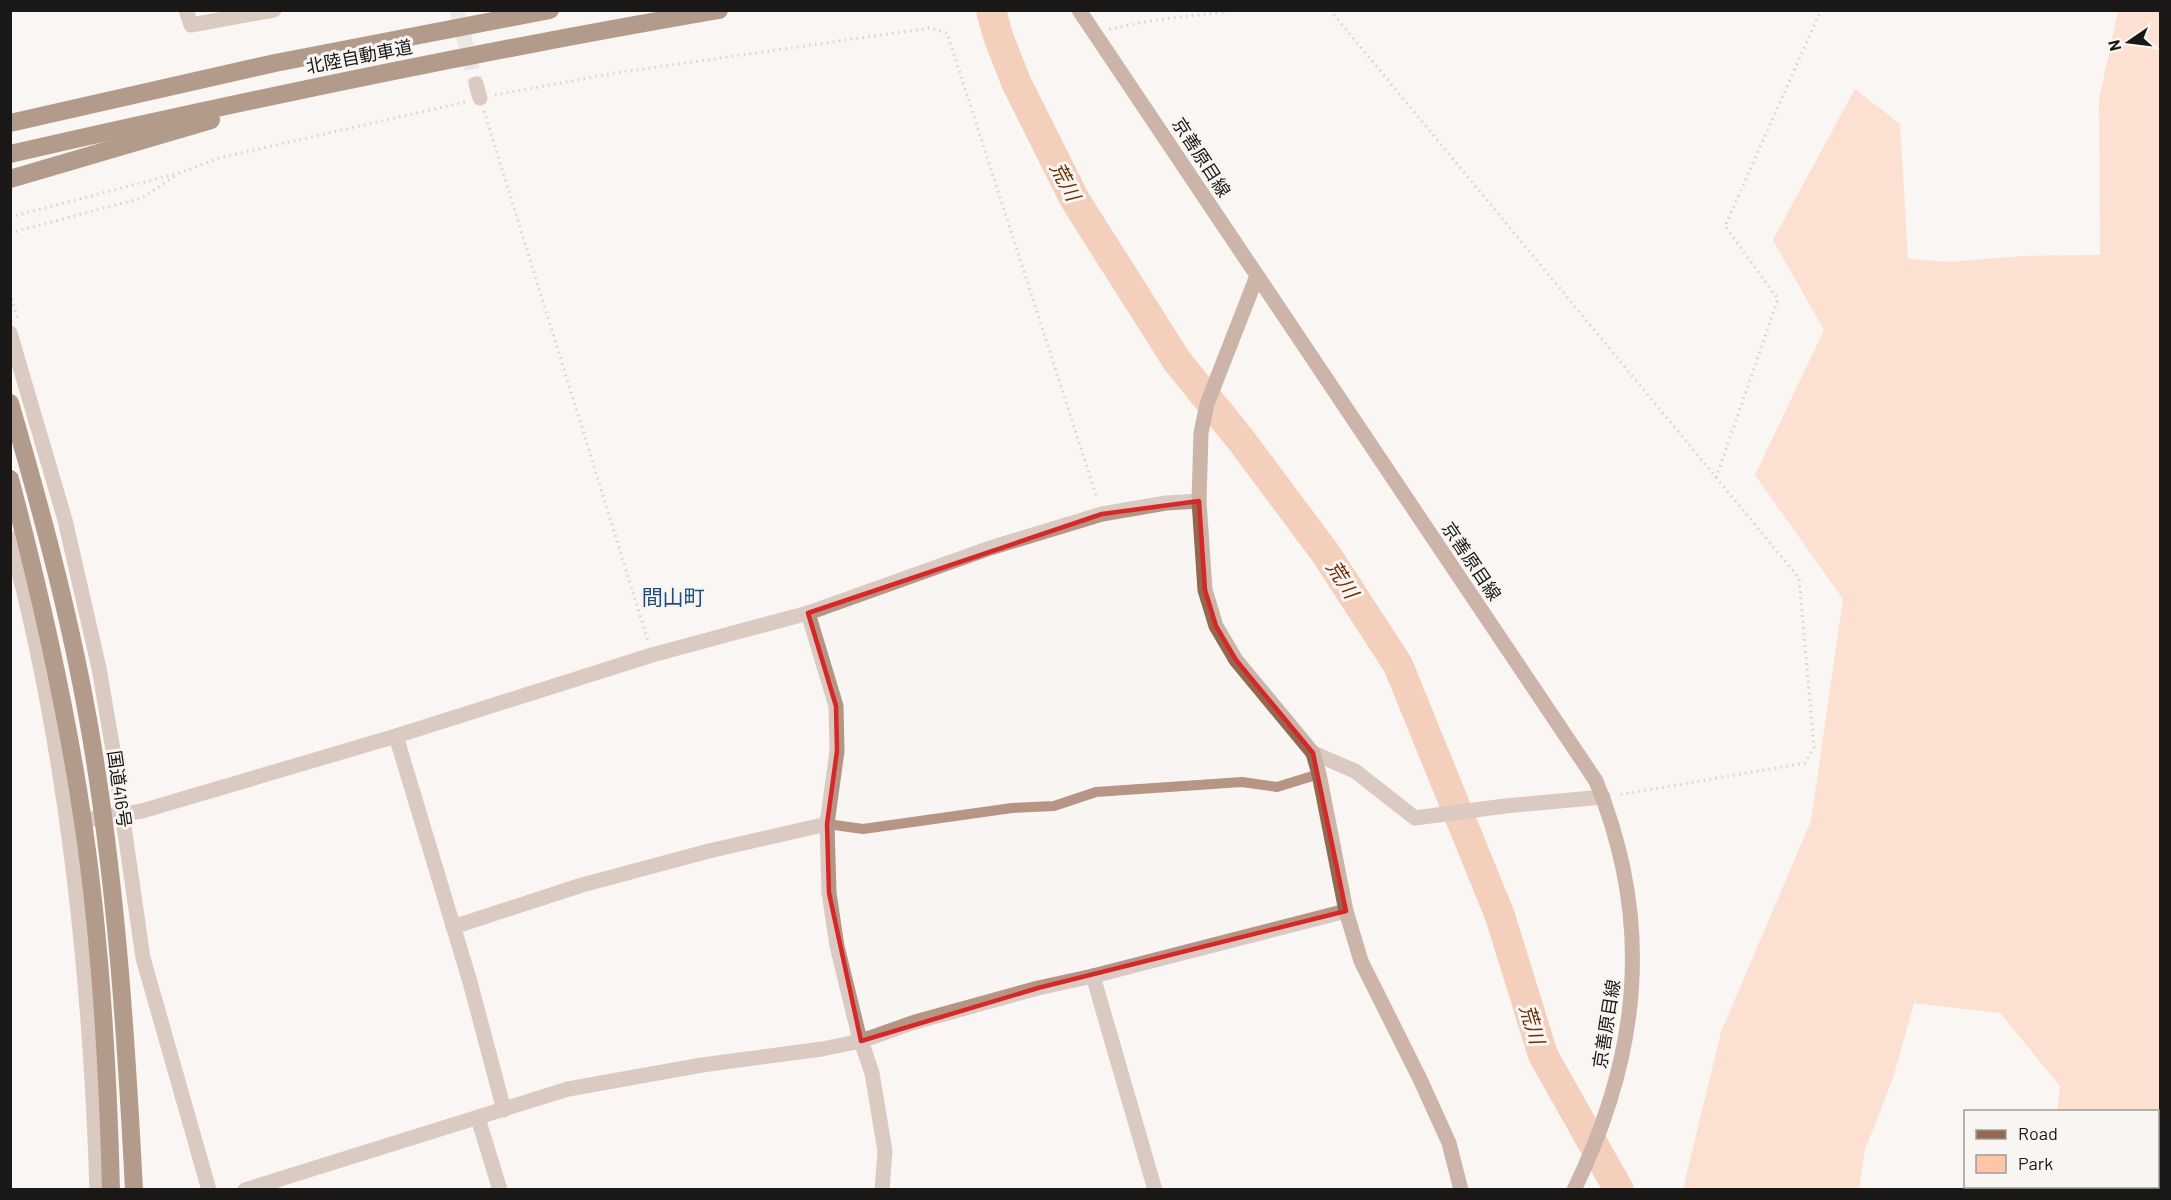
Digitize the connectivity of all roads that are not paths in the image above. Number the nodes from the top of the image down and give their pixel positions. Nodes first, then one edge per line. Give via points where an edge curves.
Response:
1 (186, 10) edge
2 (274, 10) edge
3 (550, 10) edge
4 (719, 10) edge
5 (1079, 10) edge
6 (445, 60) junction
7 (275, 63) junction
8 (10, 111) edge
9 (10, 123) edge
10 (10, 154) edge
11 (10, 178) edge
12 (1257, 276) junction
13 (10, 333) edge
14 (10, 403) edge
15 (10, 479) edge
16 (1199, 501) junction
17 (10, 538) edge
18 (808, 613) junction
19 (396, 736) junction
20 (1313, 753) junction
21 (1319, 774) junction
22 (1603, 797) junction
23 (122, 815) junction
24 (103, 819) junction
25 (75, 822) junction
26 (827, 824) junction
27 (1346, 911) junction
28 (453, 927) junction
29 (1093, 976) junction
30 (861, 1041) junction
31 (504, 1110) junction
32 (478, 1118) junction
33 (97, 1190) edge
34 (111, 1190) edge
35 (134, 1190) edge
36 (209, 1190) edge
37 (245, 1190) edge
38 (500, 1190) edge
39 (882, 1190) edge
40 (1155, 1190) edge
41 (1461, 1190) edge
42 (1574, 1190) edge

1 - 2 street via 191,25
3 - 7 highway, 北陸自動車道
4 - 6 highway, 北陸自動車道
5 - 12 main road, 京善原目線
6 - 10 highway, 北陸自動車道
6 - 11 highway via 284,99
7 - 8 highway
7 - 9 highway, 北陸自動車道
12 - 16 main road via 1207,404 1201,433
12 - 22 main road, 京善原目線 via 1596,781
13 - 23 street via 80,584 99,668
14 - 24 highway, 国道416号 via 52,550 71,634
15 - 25 highway via 51,640
16 - 18 street via 1102,514 990,548
16 - 20 main road via 1205,590 1216,626 1236,660
17 - 25 street
18 - 19 street via 652,655
18 - 26 street via 836,706 837,751
19 - 23 street
19 - 28 street
20 - 21 main road
20 - 22 street via 1355,771 1415,818
21 - 26 lane via 1277,787 1242,782 1096,792 1054,806 1012,808 863,829
21 - 27 main road
22 - 42 main road, 京善原目線 via 1627,891 1633,945 1632,999 1624,1050 1604,1117
23 - 24 street
23 - 36 street via 143,958
24 - 25 street
24 - 35 highway, 国道416号 via 118,933
25 - 33 street
25 - 34 highway via 100,966
26 - 28 street via 602,880
26 - 30 street via 829,893 837,946
27 - 29 street
27 - 41 main road via 1361,961 1449,1143
28 - 31 street
29 - 30 street via 915,1022
29 - 40 street
30 - 31 street via 568,1089
30 - 39 street via 872,1073 885,1151
31 - 32 street
32 - 37 street
32 - 38 street

